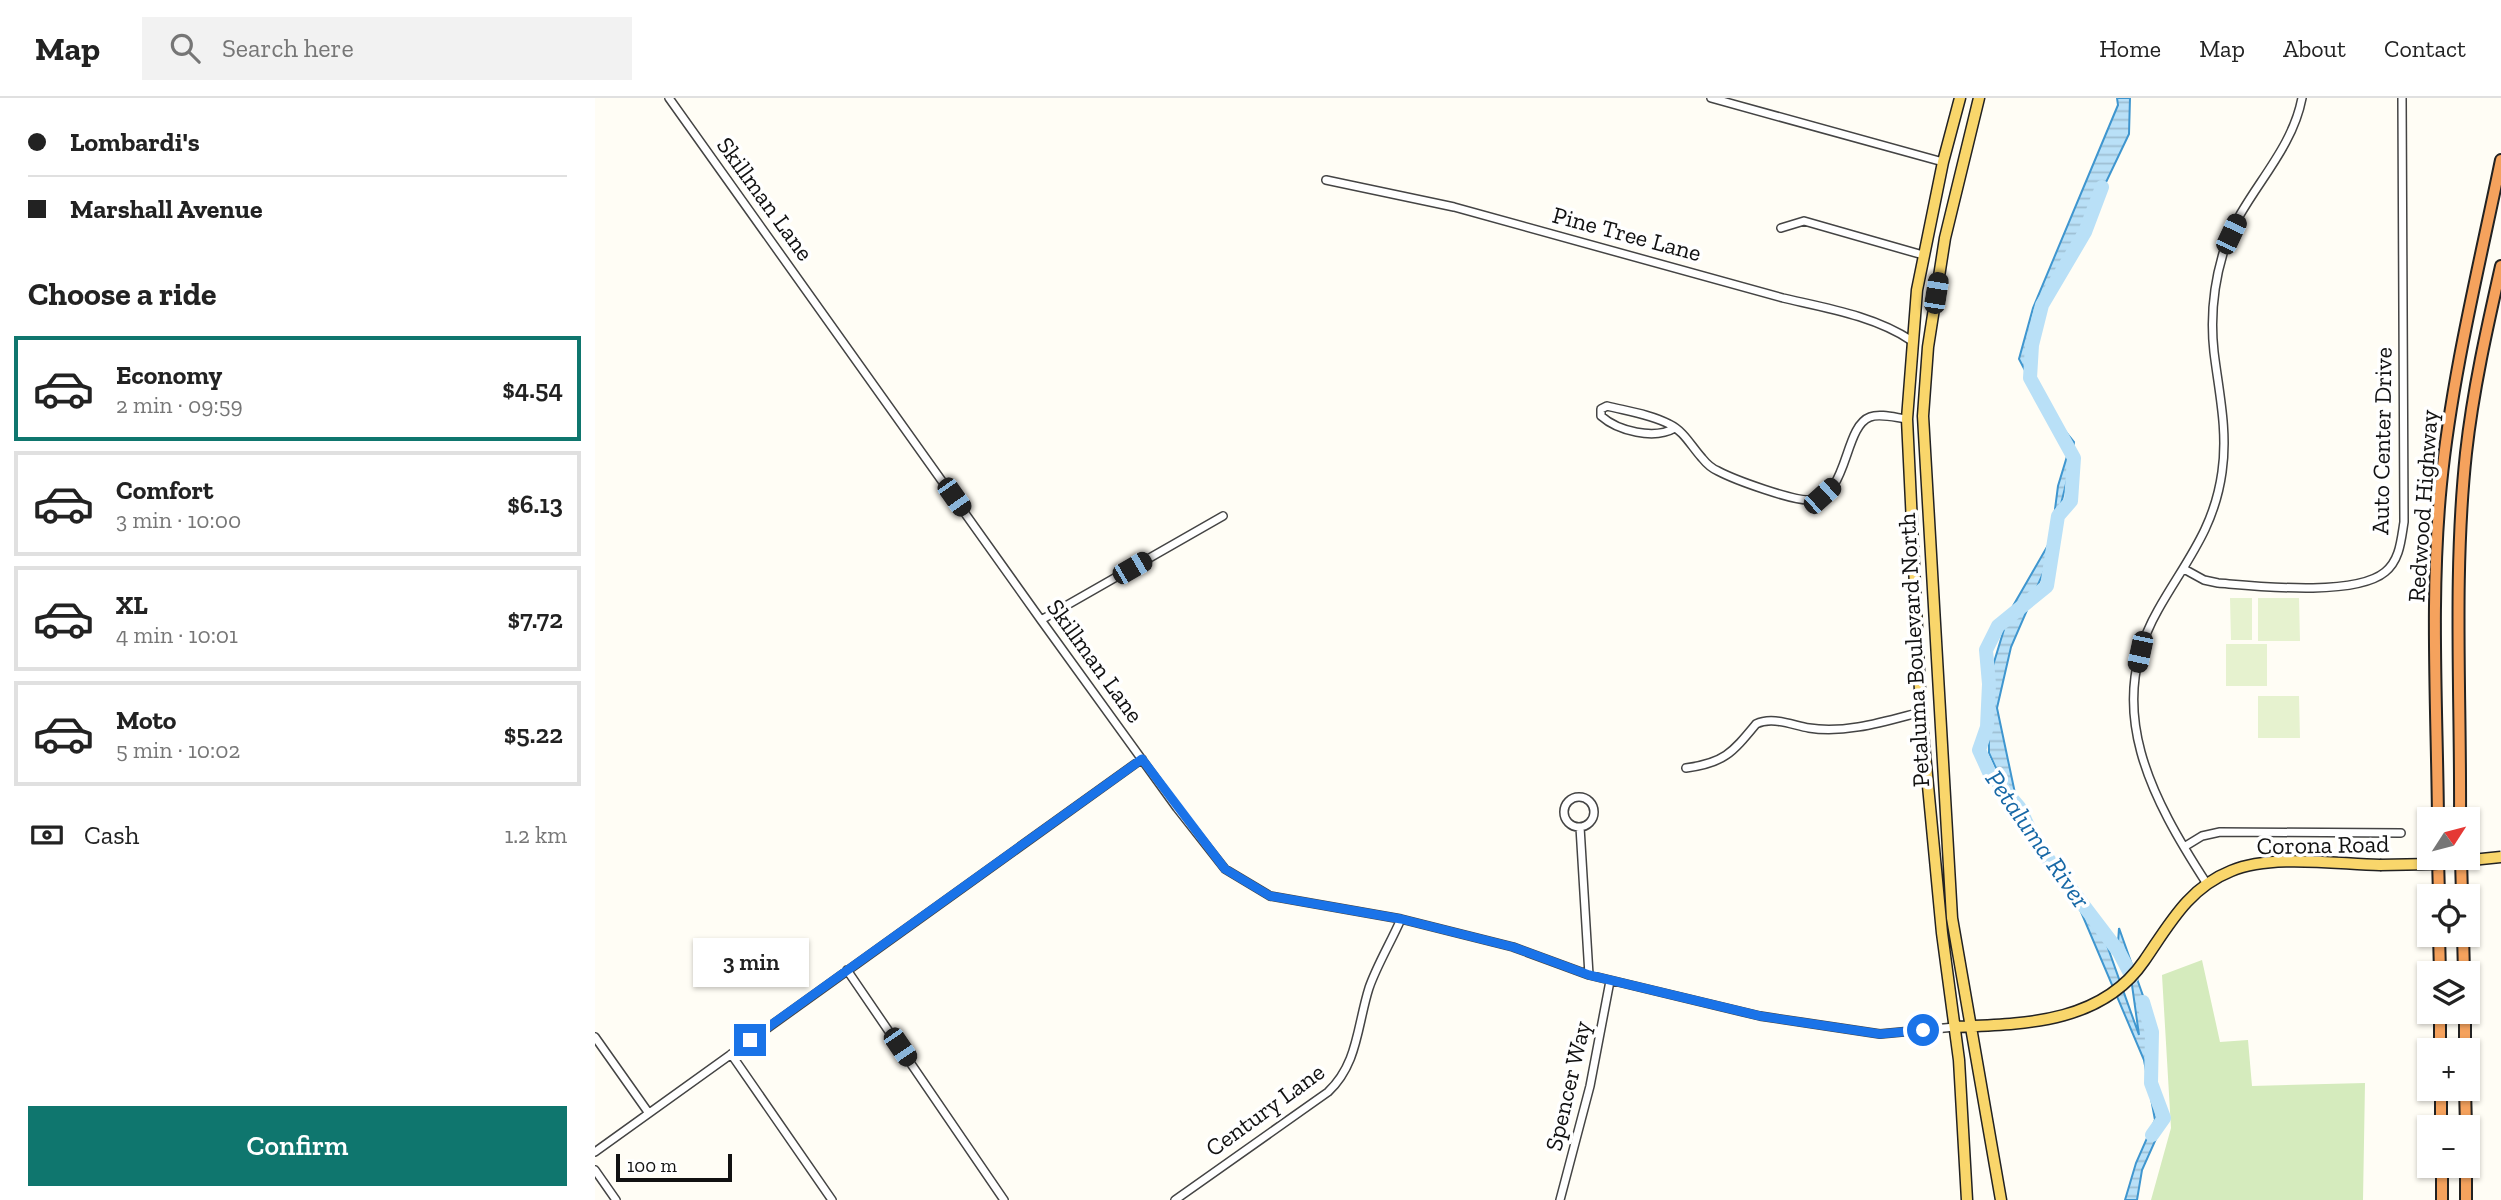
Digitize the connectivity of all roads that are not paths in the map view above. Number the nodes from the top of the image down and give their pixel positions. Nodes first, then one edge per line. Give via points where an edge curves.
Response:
1 (1711, 98) edge
2 (1960, 98) edge
3 (1979, 98) edge
4 (2302, 98) edge
5 (2402, 98) edge
6 (670, 99) edge
7 (2501, 160) edge
8 (1943, 162) junction
9 (1326, 180) dead end
10 (1781, 228) dead end
11 (1923, 255) junction
12 (2501, 266) edge
13 (1912, 341) junction
14 (1907, 419) junction
15 (1675, 428) junction
16 (1223, 516) dead end
17 (2184, 569) junction
18 (1041, 620) junction
19 (1921, 712) junction
20 (1142, 759) junction
21 (1686, 768) dead end
22 (2438, 807) edge
23 (2460, 807) edge
24 (1580, 827) junction
25 (2402, 834) dead end
26 (2184, 847) junction
27 (2501, 857) edge
28 (2207, 884) junction
29 (1401, 919) junction
30 (847, 970) junction
31 (1589, 975) junction
32 (1610, 981) junction
33 (1955, 1027) junction
34 (1972, 1027) junction
35 (595, 1037) edge
36 (731, 1054) junction
37 (648, 1112) junction
38 (595, 1152) edge
39 (595, 1170) edge
40 (2442, 1178) edge
41 (2466, 1178) edge
42 (616, 1200) edge
43 (832, 1200) edge
44 (1004, 1200) edge
45 (1175, 1200) edge
46 (1560, 1200) edge
47 (1967, 1200) edge
48 (2001, 1200) edge
49 (2442, 1200) edge
50 (2466, 1200) edge

1 - 8 street
2 - 8 main road, Petaluma Boulevard North
3 - 34 main road, Petaluma Boulevard North via 1945,238 1928,347 1923,416 1948,875 1955,942
4 - 17 street via 2285,146 2237,219 2218,273 2213,331 2225,423 2224,456 2214,508
5 - 17 street, Auto Center Drive via 2404,522 2394,561 2385,572 2362,583 2326,587 2218,583
6 - 18 street, Skillman Lane
7 - 22 highway, Redwood Highway via 2455,385 2441,485 2436,603
8 - 11 main road, Petaluma Boulevard North
9 - 13 street, Pine Tree Lane via 1454,207 1837,311 1894,329
10 - 11 street via 1804,221
11 - 13 main road, Petaluma Boulevard North
12 - 23 highway, Redwood Highway via 2479,363 2466,456 2460,584
13 - 14 main road, Petaluma Boulevard North
14 - 15 street via 1876,416 1862,422 1834,485 1811,500 1716,471
14 - 19 main road, Petaluma Boulevard North
15 - 15 street via 1660,434 1624,428 1610,424 1601,416 1601,409 1607,406 1655,418
16 - 18 street
17 - 26 street via 2145,637 2133,689 2136,732 2148,777
18 - 20 street, Skillman Lane
19 - 21 street via 1837,729 1762,721 1724,758
19 - 33 main road, Petaluma Boulevard North
20 - 29 street, Skillman Lane via 1225,869 1245,883 1270,896
20 - 30 street
24 - 24 street via 1589,823 1593,809 1588,801 1574,798 1564,815
24 - 31 street
25 - 26 street via 2220,832
26 - 28 street
27 - 28 main road, Corona Road, bridge via 2433,864 2258,864 2231,870
28 - 34 main road, Corona Road via 2184,902 2143,963 2106,998 2042,1022
29 - 31 street, Skillman Lane via 1513,947
29 - 45 street, Century Lane via 1370,988 1352,1059 1341,1080
30 - 36 street
30 - 44 street
31 - 32 street, Skillman Lane
32 - 33 street, Skillman Lane via 1760,1016 1880,1034
32 - 46 street, Spencer Way via 1590,1086
33 - 34 main road, Corona Road
33 - 47 main road, Petaluma Boulevard North
34 - 48 main road, Petaluma Boulevard North
35 - 37 street
36 - 37 street
36 - 43 street
37 - 38 street
39 - 42 street
40 - 49 highway
41 - 50 highway

